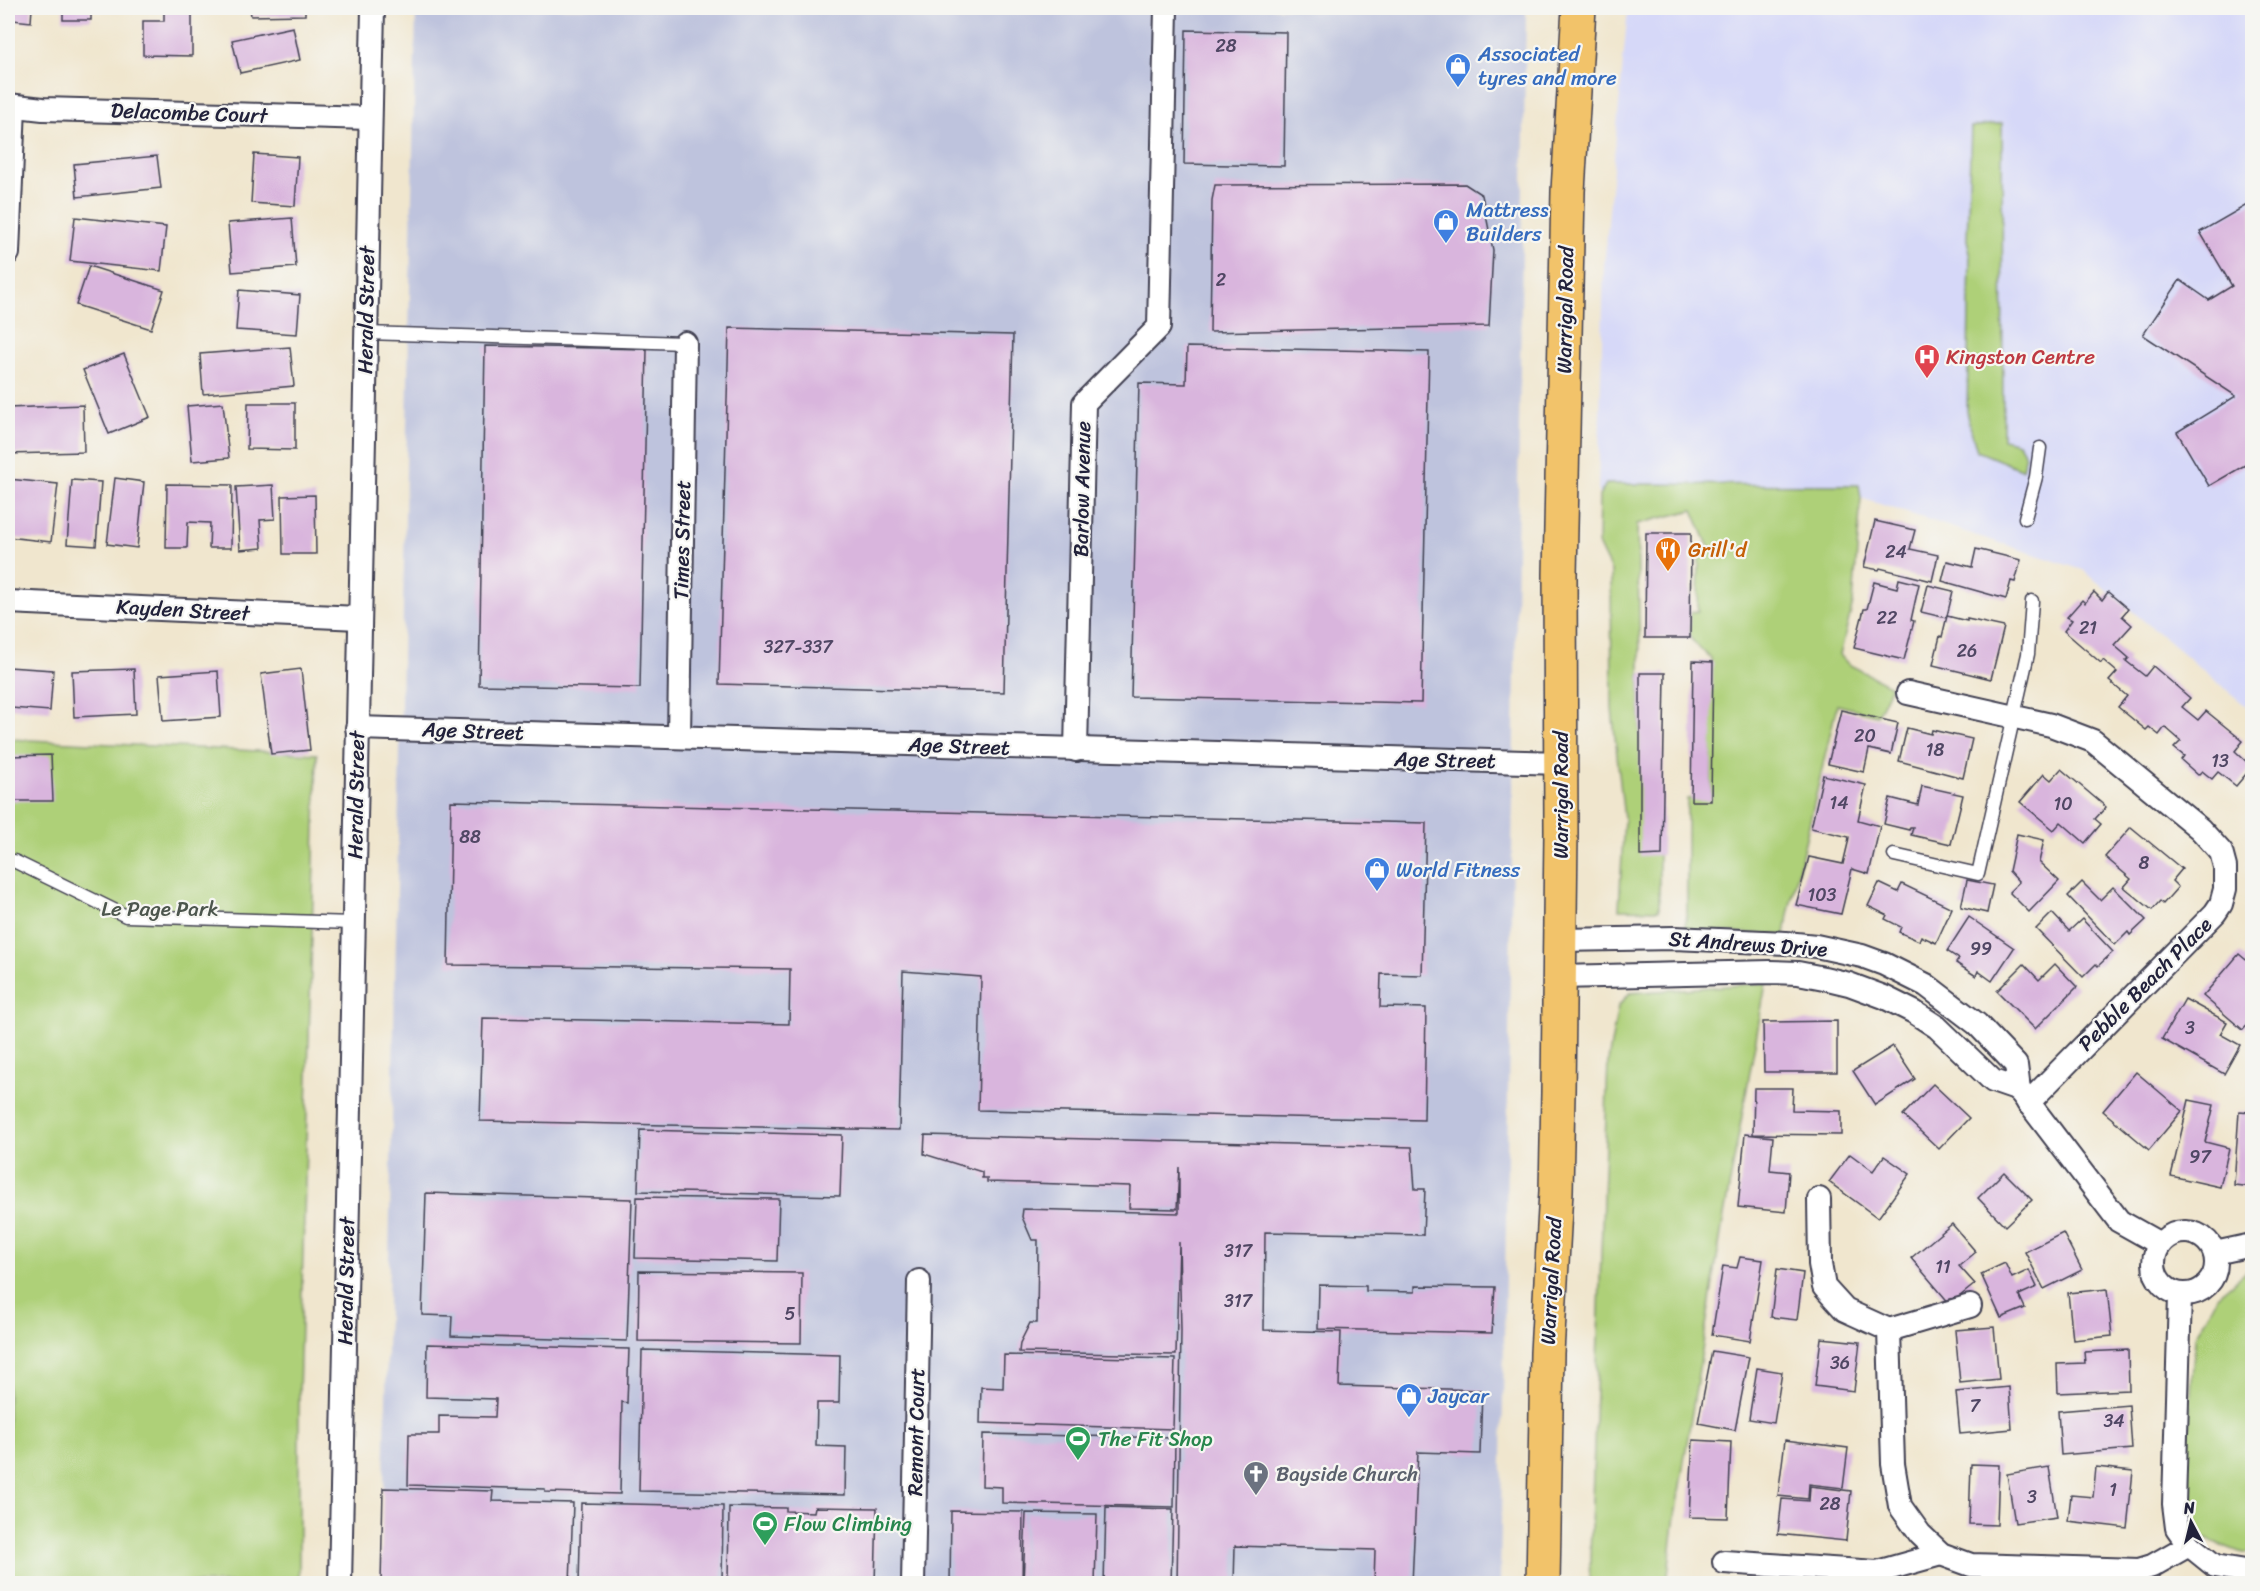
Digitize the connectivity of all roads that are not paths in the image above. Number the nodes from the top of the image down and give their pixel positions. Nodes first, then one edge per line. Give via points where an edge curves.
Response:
1 (374, 8) edge
2 (1166, 8) edge
3 (1579, 8) edge
4 (11, 105) edge
5 (370, 118) junction
6 (8, 253) edge
7 (366, 333) junction
8 (685, 343) joint
9 (2040, 448) dead end
10 (2025, 518) dead end
11 (2032, 601) dead end
12 (8, 602) edge
13 (359, 618) junction
14 (1908, 693) dead end
15 (2013, 717) junction
16 (357, 728) junction
17 (679, 737) junction
18 (1076, 750) junction
19 (1561, 763) junction
20 (1894, 855) dead end
21 (14, 861) dead end
22 (353, 923) junction
23 (1561, 940) junction
24 (1560, 977) junction
25 (2024, 1096) junction
26 (1819, 1199) dead end
27 (2160, 1244) junction
28 (2253, 1245) edge
29 (2215, 1253) junction
30 (919, 1281) dead end
31 (2180, 1294) junction
32 (1970, 1306) dead end
33 (1889, 1330) junction
34 (2189, 1545) junction
35 (1941, 1554) junction
36 (1724, 1562) dead end
37 (2253, 1572) edge
38 (340, 1584) edge
39 (913, 1584) edge
40 (1543, 1584) edge

1 - 5 street, Herald Street
2 - 18 street, Barlow Avenue via 1159,327 1084,403
3 - 19 highway, Warrigal Road via 1566,266
4 - 5 street, Delacombe Court
4 - 6 street
5 - 7 street, Herald Street
7 - 8 lane
7 - 13 street, Herald Street
8 - 17 street, Times Street
9 - 10 lane
11 - 15 lane via 2028,654
12 - 13 street, Kayden Street
13 - 16 street, Herald Street
14 - 15 street, Pebble Beach Place
15 - 20 lane via 1978,874
15 - 25 street, Pebble Beach Place via 2051,725 2093,741 2214,844 2221,852 2226,877 2221,904 2215,913
16 - 17 street, Age Street
16 - 22 street, Herald Street
17 - 18 street, Age Street
18 - 19 street, Age Street
19 - 23 highway, Warrigal Road
21 - 22 lane via 126,916
22 - 38 street, Herald Street
23 - 24 highway, Warrigal Road
23 - 25 street, St Andrews Drive via 1674,938 1786,943 1862,956 1926,985 1977,1024 2016,1065
24 - 25 street, St Andrews Drive via 1770,972 1798,973 1849,984 1914,1012 1937,1027 1993,1081
24 - 40 highway, Warrigal Road
25 - 27 street, St Andrews Drive via 2120,1221
26 - 33 street via 1824,1287 1845,1310
27 - 29 street via 2169,1236 2191,1232 2210,1243
27 - 31 street via 2153,1265 2156,1276 2171,1292
28 - 29 street
29 - 31 street via 2215,1275 2209,1284 2201,1291
30 - 39 street, Remont Court
31 - 34 street via 2174,1504 2177,1528
32 - 33 street
33 - 35 street via 1893,1464 1900,1506
34 - 35 street via 2139,1570 1971,1565
34 - 37 street via 2215,1566
35 - 36 street via 1877,1572

